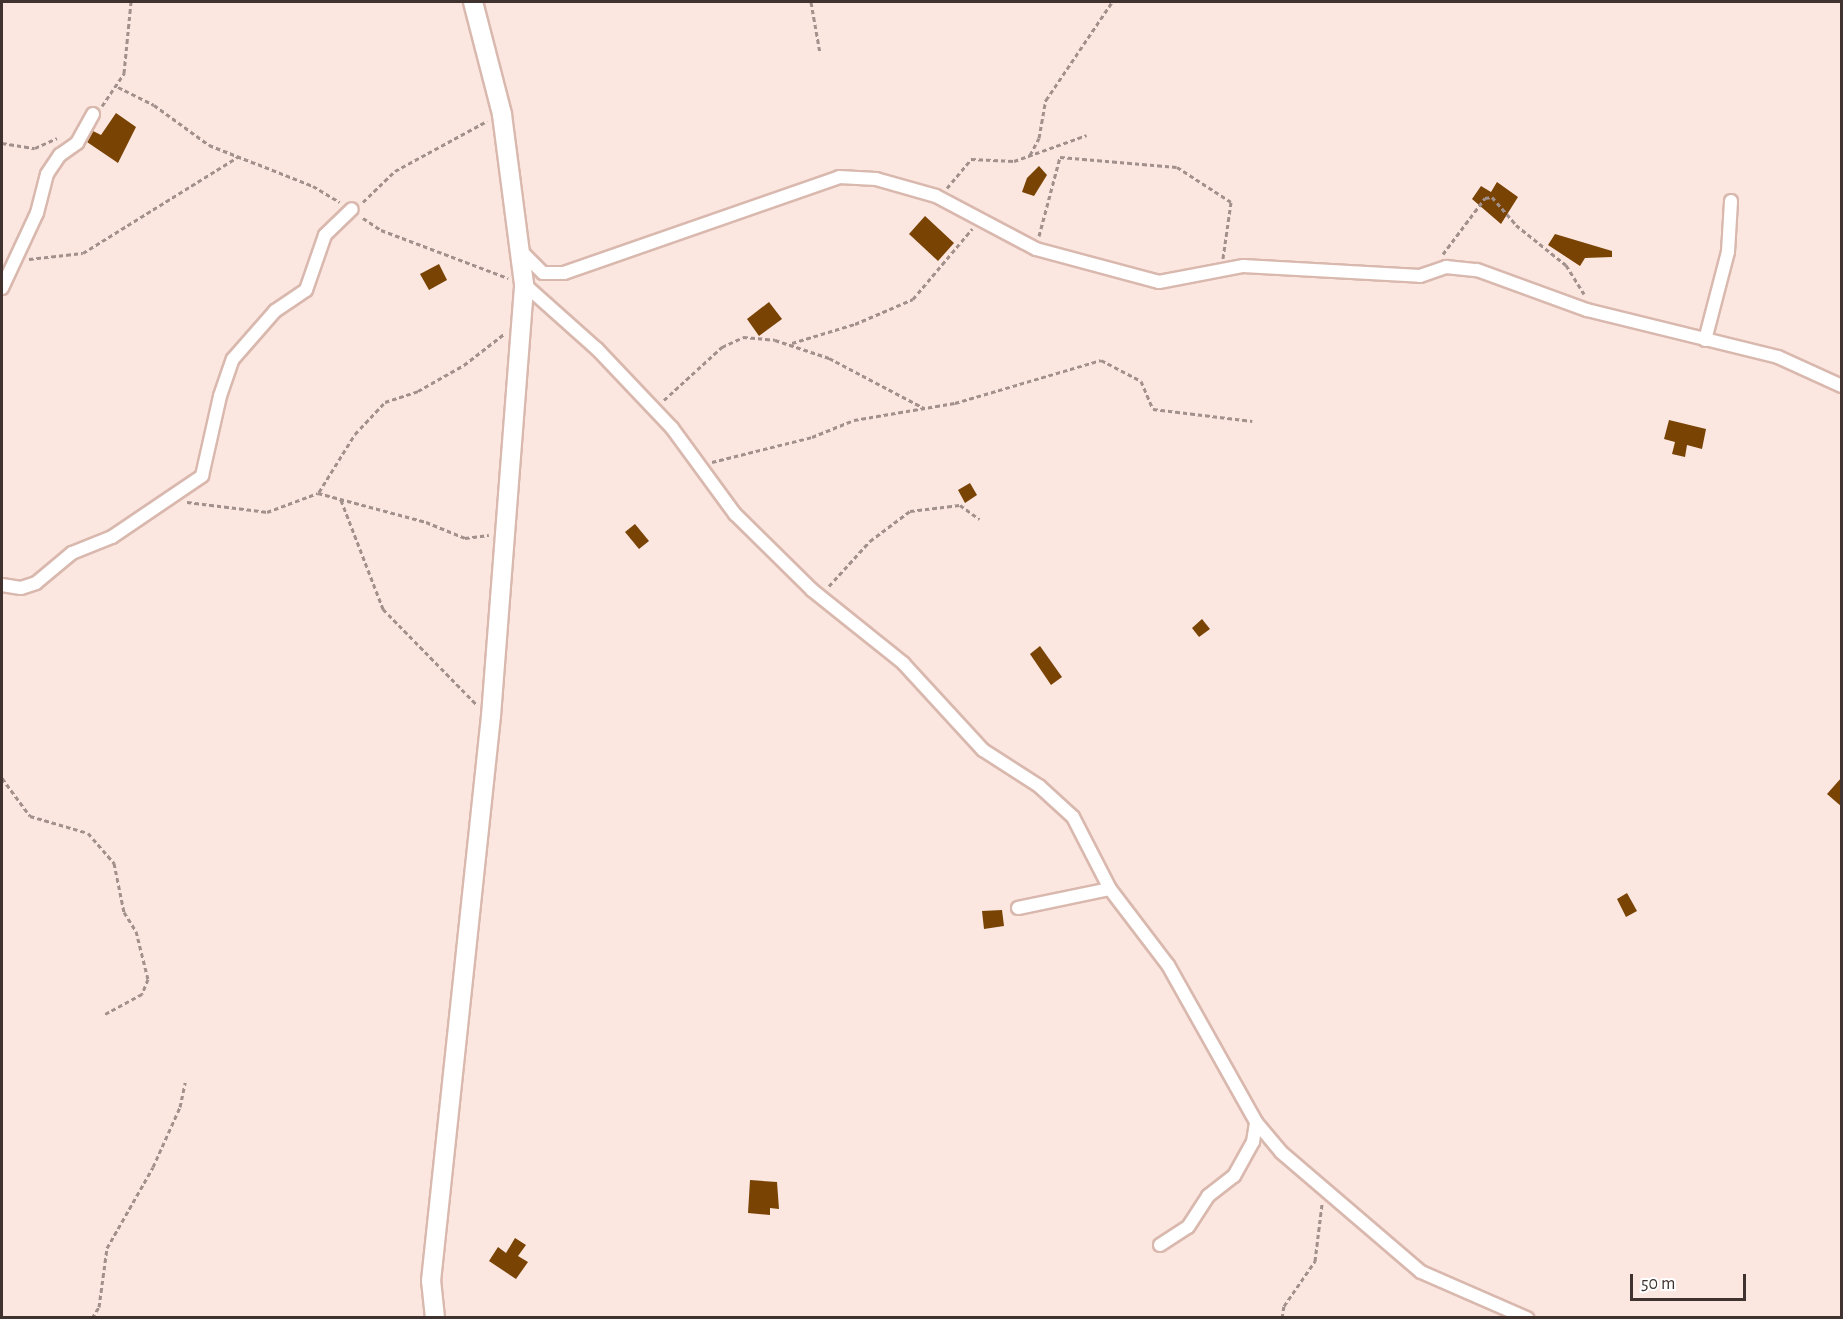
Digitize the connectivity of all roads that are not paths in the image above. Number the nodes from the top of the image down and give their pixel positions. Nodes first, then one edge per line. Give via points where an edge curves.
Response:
1 (473, 2) edge
2 (93, 114) road end
3 (1731, 201) dead end
4 (354, 211) road end
5 (521, 251) junction
6 (3, 284) edge
7 (524, 284) junction
8 (1705, 340) junction
9 (1842, 386) edge
10 (2, 585) edge
11 (1110, 889) junction
12 (1018, 909) dead end
13 (1256, 1122) junction
14 (1160, 1245) dead end
15 (435, 1317) edge
16 (1527, 1317) edge

1 - 5 street via 502,114
2 - 6 street via 78,143 60,155 47,174 37,213
3 - 8 street via 1728,252
4 - 10 street via 325,235 306,290 276,312 233,359 220,396 205,471 104,542 72,552 36,583 21,588
5 - 7 street
5 - 8 street via 543,273 564,273 839,177 898,183 936,196 1036,249 1159,282 1221,269 1290,266 1420,276 1446,267 1477,270 1587,310
7 - 11 street via 597,349 702,466 735,514 820,597 903,663 983,750 1040,786 1073,817
7 - 15 street via 491,716 431,1281
8 - 9 street via 1789,361
11 - 12 street
11 - 13 street via 1137,918 1198,1012
13 - 14 street via 1253,1142 1234,1176 1208,1196 1188,1227
13 - 16 street via 1318,1185 1421,1272

